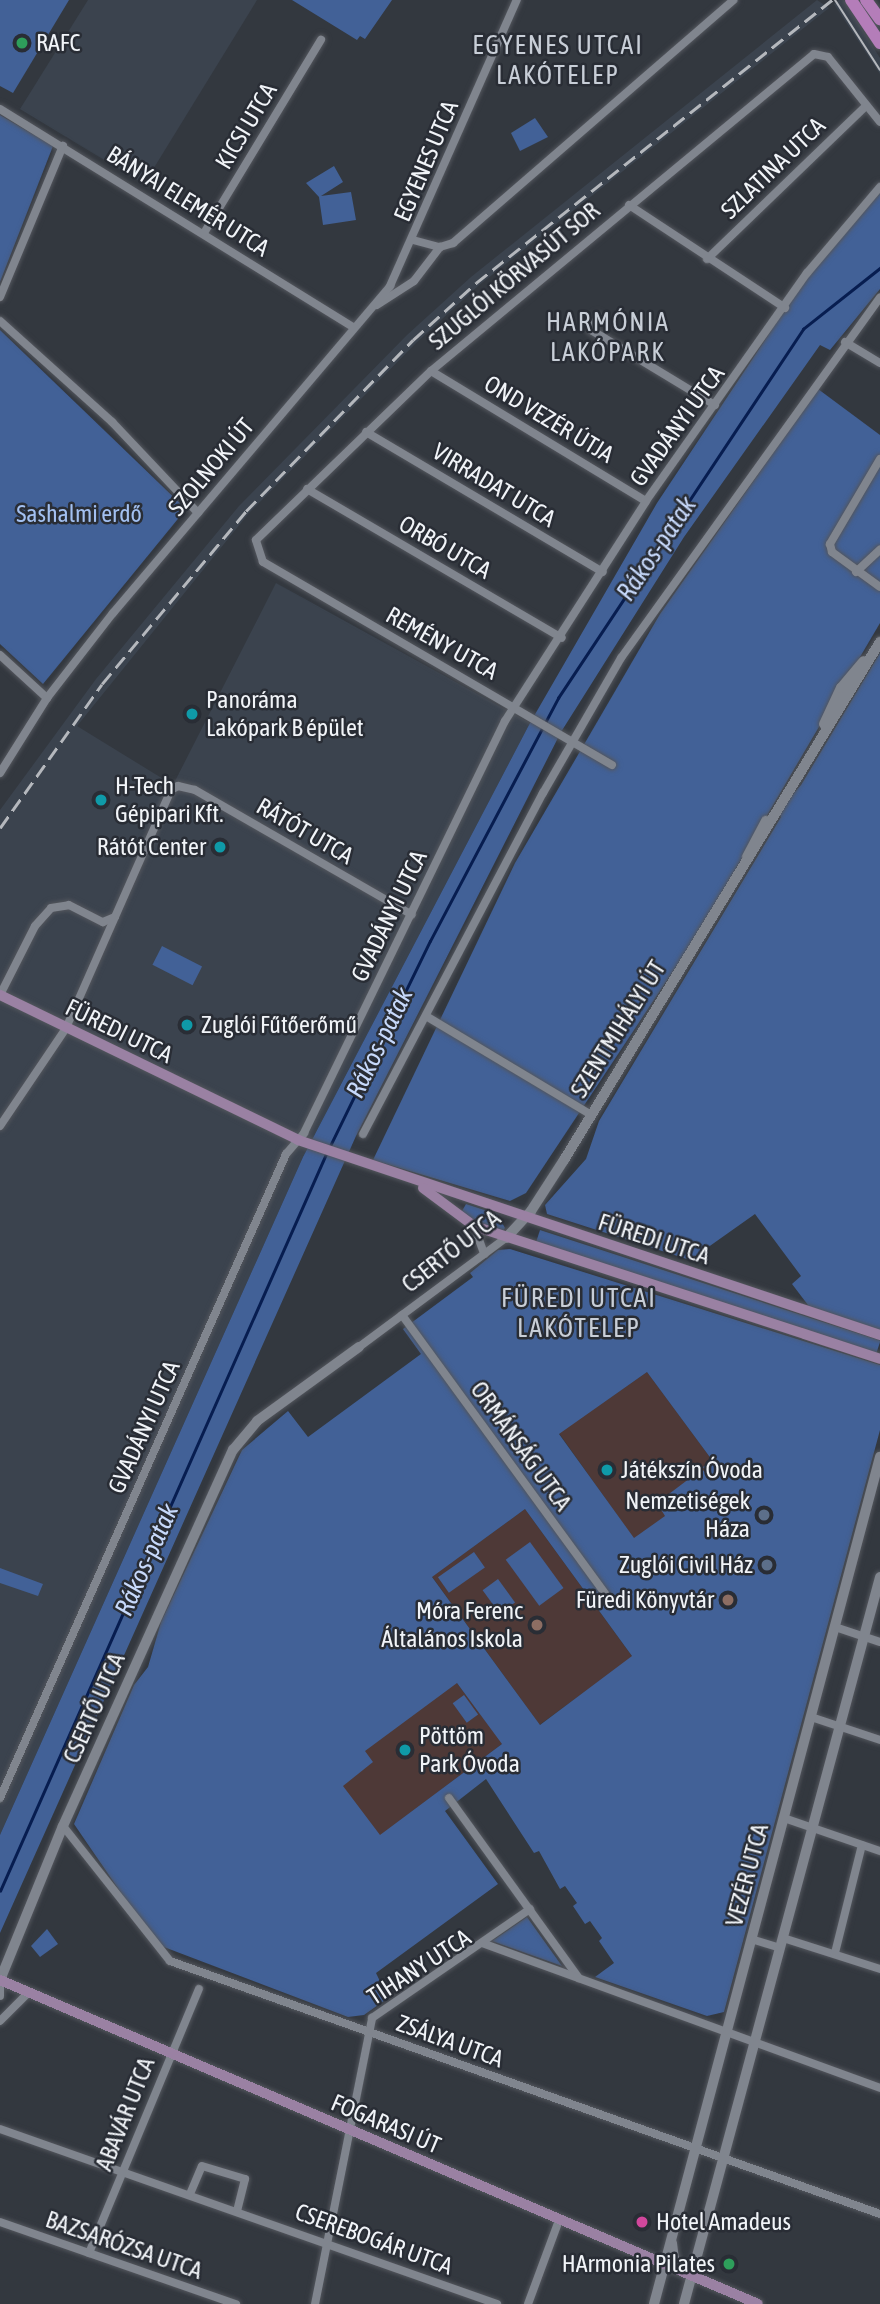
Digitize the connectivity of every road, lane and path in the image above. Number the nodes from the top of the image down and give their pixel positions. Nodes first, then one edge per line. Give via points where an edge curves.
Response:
1 (517, 0) edge
2 (734, 0) edge
3 (851, 0) edge
4 (866, 0) edge
5 (880, 19) edge
6 (321, 40) dead end
7 (880, 43) edge
8 (866, 106) junction
9 (0, 109) edge
10 (880, 122) edge
11 (63, 146) junction
12 (880, 187) edge
13 (629, 205) junction
14 (204, 233) junction
15 (413, 240) junction
16 (440, 247) junction
17 (707, 259) junction
18 (880, 296) edge
19 (0, 297) edge
20 (374, 307) junction
21 (785, 307) junction
22 (598, 317) dead end
23 (0, 321) edge
24 (354, 328) junction
25 (845, 342) junction
26 (880, 363) edge
27 (431, 371) junction
28 (715, 405) junction
29 (366, 432) junction
30 (880, 459) edge
31 (307, 489) junction
32 (646, 502) junction
33 (198, 513) junction
34 (880, 550) edge
35 (256, 552) joint
36 (603, 572) junction
37 (856, 572) junction
38 (880, 587) edge
39 (562, 638) junction
40 (880, 642) edge
41 (0, 655) edge
42 (47, 698) junction
43 (516, 705) junction
44 (574, 739) junction
45 (612, 765) dead end
46 (0, 773) edge
47 (412, 915) junction
48 (115, 916) junction
49 (0, 995) edge
50 (426, 1016) junction
51 (66, 1028) junction
52 (590, 1114) junction
53 (0, 1126) edge
54 (363, 1134) dead end
55 (298, 1140) junction
56 (415, 1182) junction
57 (524, 1219) junction
58 (474, 1226) junction
59 (506, 1238) junction
60 (484, 1254) junction
61 (402, 1315) junction
62 (880, 1335) edge
63 (359, 1347) joint
64 (880, 1359) edge
65 (880, 1457) edge
66 (869, 1498) junction
67 (880, 1501) edge
68 (880, 1577) edge
69 (610, 1599) dead end
70 (835, 1627) junction
71 (864, 1637) junction
72 (880, 1642) edge
73 (811, 1717) junction
74 (839, 1726) junction
75 (880, 1740) edge
76 (0, 1798) edge
77 (449, 1798) dead end
78 (783, 1818) junction
79 (64, 1826) junction
80 (813, 1828) junction
81 (862, 1845) junction
82 (880, 1851) edge
83 (530, 1909) junction
84 (751, 1939) junction
85 (482, 1943) junction
86 (782, 1943) junction
87 (835, 1953) junction
88 (880, 1969) edge
89 (579, 1978) junction
90 (0, 1980) edge
91 (199, 1989) dead end
92 (27, 1994) junction
93 (0, 1996) edge
94 (0, 2021) edge
95 (726, 2032) junction
96 (372, 2033) junction
97 (760, 2044) junction
98 (170, 2054) junction
99 (880, 2088) edge
100 (0, 2129) edge
101 (352, 2133) junction
102 (695, 2149) junction
103 (724, 2159) junction
104 (123, 2171) junction
105 (190, 2194) junction
106 (237, 2211) junction
107 (880, 2214) edge
108 (559, 2220) junction
109 (0, 2222) edge
110 (671, 2240) junction
111 (330, 2242) junction
112 (89, 2253) junction
113 (664, 2265) junction
114 (692, 2277) junction
115 (236, 2304) edge
116 (315, 2304) edge
117 (497, 2304) edge
118 (528, 2304) edge
119 (654, 2304) edge
120 (684, 2304) edge
121 (758, 2304) edge

1 - 15 street, EGYENES UTCA
2 - 16 street via 453,243
3 - 7 main road
4 - 5 main road
6 - 14 street, KICSI UTCA
8 - 10 street
8 - 13 street, SZUGLÓI KÖRVASÚT SOR via 821,52
8 - 17 street, SZLATINA UTCA
9 - 11 street, BÁNYAI ELEMÉR UTCA
11 - 14 street, BÁNYAI ELEMÉR UTCA
11 - 19 street
12 - 21 street, GVADÁNYI UTCA via 807,273
13 - 17 street
13 - 27 street, SZUGLÓI KÖRVASÚT SOR
14 - 24 street, BÁNYAI ELEMÉR UTCA
15 - 16 street
15 - 20 street, EGYENES UTCA
16 - 20 street via 407,287
17 - 21 street
18 - 25 street
20 - 24 street, EGYENES UTCA
21 - 28 street, GVADÁNYI UTCA
22 - 28 street via 591,330
23 - 33 street via 111,422
24 - 33 street, SZOLNOKI ÚT
25 - 26 street
25 - 44 street via 621,658
27 - 29 street, SZUGLÓI KÖRVASÚT SOR
27 - 32 street, OND VEZÉR ÚTJA
28 - 32 street, GVADÁNYI UTCA
29 - 31 street, SZUGLÓI KÖRVASÚT SOR
29 - 36 street, VIRRADAT UTCA
30 - 37 street via 830,544 832,552
31 - 35 street, SZUGLÓI KÖRVASÚT SOR via 256,540
31 - 39 street, ORBÓ UTCA
32 - 36 street, GVADÁNYI UTCA
33 - 42 street, SZOLNOKI ÚT
34 - 37 street
35 - 43 street, REMÉNY UTCA via 263,562 379,632
36 - 39 street, GVADÁNYI UTCA
37 - 38 street
39 - 43 street, GVADÁNYI UTCA
40 - 52 street, SZENTMIHÁLYI ÚT via 841,688 816,745 778,811
41 - 42 street
42 - 46 street, SZOLNOKI ÚT
43 - 44 street, REMÉNY UTCA
43 - 47 street, GVADÁNYI UTCA
44 - 45 street, REMÉNY UTCA
44 - 50 street
47 - 48 street, RÁTÓT UTCA via 195,790 178,786 171,790
47 - 55 street, GVADÁNYI UTCA
48 - 49 street via 103,922 69,905 50,908 35,926
48 - 51 street
49 - 51 main road, FÜREDI UTCA
50 - 52 street
50 - 54 street
51 - 53 street
51 - 55 main road, FÜREDI UTCA
52 - 57 street, SZENTMIHÁLYI ÚT
55 - 56 main road, FÜREDI UTCA
55 - 76 street, GVADÁNYI UTCA via 286,1154
56 - 57 main road, FÜREDI UTCA
56 - 58 main road, FÜREDI UTCA
57 - 59 street, CSERTŐ UTCA
57 - 62 main road, FÜREDI UTCA
58 - 59 main road, FÜREDI UTCA
58 - 60 street
59 - 60 street, CSERTŐ UTCA
59 - 64 main road, FÜREDI UTCA
60 - 61 street, CSERTŐ UTCA
61 - 63 street, CSERTŐ UTCA
61 - 69 street, ORMÁNSÁG UTCA
63 - 79 street, CSERTŐ UTCA via 257,1420 238,1442
65 - 66 street, VEZÉR UTCA
66 - 67 street
66 - 70 street, VEZÉR UTCA
68 - 71 street, VEZÉR UTCA
70 - 71 street
70 - 73 street, VEZÉR UTCA
71 - 72 street
71 - 74 street, VEZÉR UTCA
73 - 74 street
73 - 78 street, VEZÉR UTCA
74 - 75 street
74 - 80 street, VEZÉR UTCA
77 - 83 street
78 - 80 street
78 - 84 street, VEZÉR UTCA
79 - 90 street, CSERTŐ UTCA
79 - 96 street, ZSÁLYA UTCA via 170,1961
80 - 81 street
80 - 86 street, VEZÉR UTCA
81 - 82 street
81 - 87 street
83 - 85 street
83 - 89 street
84 - 86 street
84 - 95 street, VEZÉR UTCA
85 - 89 street, TIHANY UTCA
85 - 96 street, TIHANY UTCA via 372,2018
86 - 87 street
86 - 97 street, VEZÉR UTCA
87 - 88 street
89 - 95 street, TIHANY UTCA
90 - 92 main road, FOGARASI ÚT
90 - 93 street
91 - 98 street, ABAVÁR UTCA
92 - 94 street
92 - 98 main road, FOGARASI ÚT
95 - 97 street, TIHANY UTCA
95 - 102 street, VEZÉR UTCA
96 - 101 street
96 - 102 street, ZSÁLYA UTCA
97 - 99 street, TIHANY UTCA
97 - 103 street, VEZÉR UTCA
98 - 101 main road, FOGARASI ÚT
98 - 104 street, ABAVÁR UTCA
100 - 104 street, CSEREBOGÁR UTCA
101 - 108 main road, FOGARASI ÚT
101 - 111 street
102 - 103 street, ZSÁLYA UTCA
102 - 110 street, VEZÉR UTCA
103 - 107 street, ZSÁLYA UTCA
103 - 114 street, VEZÉR UTCA
104 - 105 street, CSEREBOGÁR UTCA
104 - 112 street, ABAVÁR UTCA
105 - 106 street, CSEREBOGÁR UTCA
105 - 106 street via 202,2165 245,2179
106 - 111 street, CSEREBOGÁR UTCA
108 - 113 main road, FOGARASI ÚT
108 - 118 street
109 - 112 street, BAZSARÓZSA UTCA
110 - 113 street, VEZÉR UTCA
110 - 114 street via 678,2267
111 - 116 street
111 - 117 street, CSEREBOGÁR UTCA
112 - 115 street, BAZSARÓZSA UTCA
113 - 114 main road, FOGARASI ÚT
113 - 119 street, VEZÉR UTCA
114 - 120 street, VEZÉR UTCA
114 - 121 main road, FOGARASI ÚT

